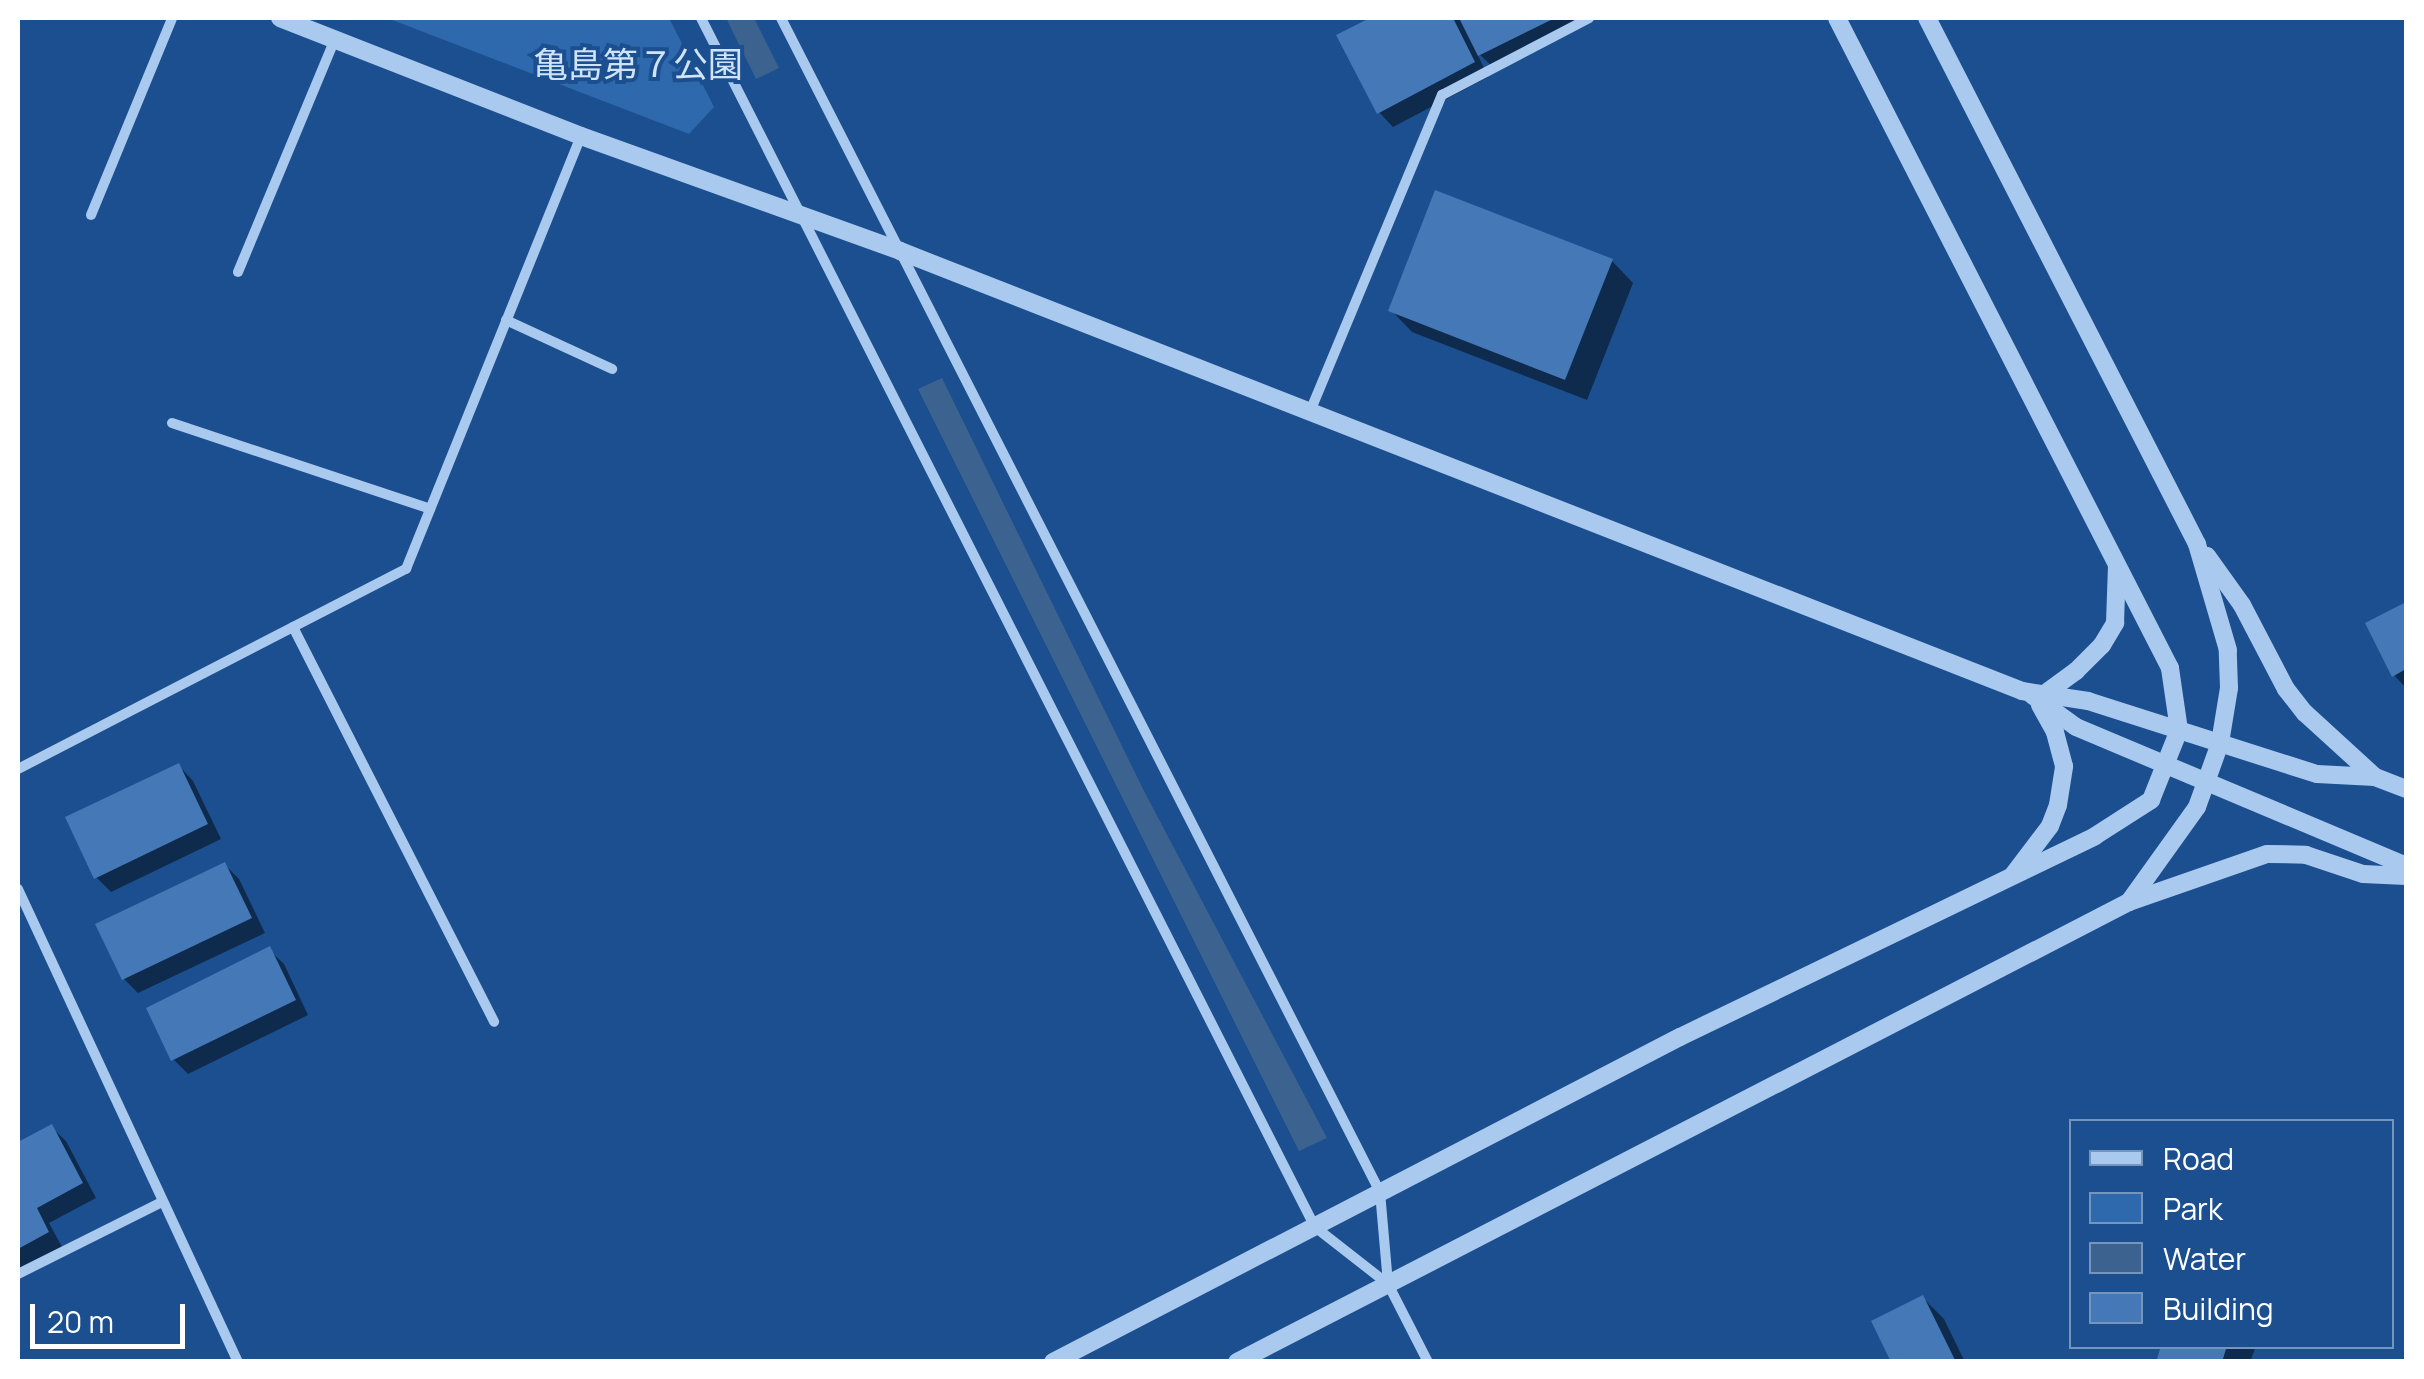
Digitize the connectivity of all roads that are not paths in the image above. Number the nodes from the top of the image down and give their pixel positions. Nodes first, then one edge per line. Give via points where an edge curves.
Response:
1 (172, 18) edge
2 (280, 18) edge
3 (701, 18) edge
4 (781, 18) edge
5 (1589, 18) edge
6 (1837, 18) edge
7 (1927, 18) edge
8 (335, 39) junction
9 (581, 136) junction
10 (90, 216) dead end
11 (804, 219) junction
12 (900, 251) junction
13 (238, 272) dead end
14 (506, 320) junction
15 (612, 369) dead end
16 (1309, 414) junction
17 (172, 424) dead end
18 (430, 510) junction
19 (2198, 544) junction
20 (2118, 563) junction
21 (293, 627) junction
22 (2038, 698) junction
23 (2179, 730) junction
24 (2220, 743) junction
25 (2168, 765) junction
26 (18, 769) edge
27 (2374, 777) junction
28 (2209, 782) junction
29 (2406, 789) edge
30 (2406, 866) edge
31 (2406, 876) edge
32 (2010, 880) junction
33 (18, 890) edge
34 (2129, 902) junction
35 (494, 1022) dead end
36 (1380, 1192) junction
37 (162, 1202) junction
38 (1315, 1226) junction
39 (18, 1274) edge
40 (1388, 1284) junction
41 (238, 1362) edge
42 (1053, 1362) edge
43 (1236, 1362) edge
44 (1428, 1362) edge

1 - 10 street
2 - 8 street
3 - 11 street
4 - 12 street
5 - 16 street via 1442,96
6 - 20 street
7 - 19 street
8 - 9 street
8 - 13 street
9 - 11 street
9 - 14 street
11 - 12 street
11 - 38 street
12 - 16 street
12 - 36 street
14 - 15 street
14 - 18 street
16 - 22 street
17 - 18 street
18 - 21 street via 406,569
19 - 24 street via 2228,650
19 - 27 street via 2304,713
20 - 22 street via 2115,623 2102,645
20 - 23 street via 2170,668
21 - 26 street
21 - 35 street
22 - 23 street via 2088,702
22 - 25 street via 2076,727
22 - 32 street via 2064,766 2058,805
23 - 24 street
23 - 25 street
24 - 27 street via 2318,774
24 - 28 street
25 - 28 street
25 - 32 street via 2151,800 2136,812
27 - 29 street
28 - 30 street
28 - 34 street
31 - 34 street via 2363,874 2306,855 2267,854
32 - 36 street via 1680,1037
33 - 37 street
34 - 40 street
36 - 38 street
36 - 40 street
37 - 39 street
37 - 41 street
38 - 40 street
38 - 42 street
40 - 43 street
40 - 44 street

